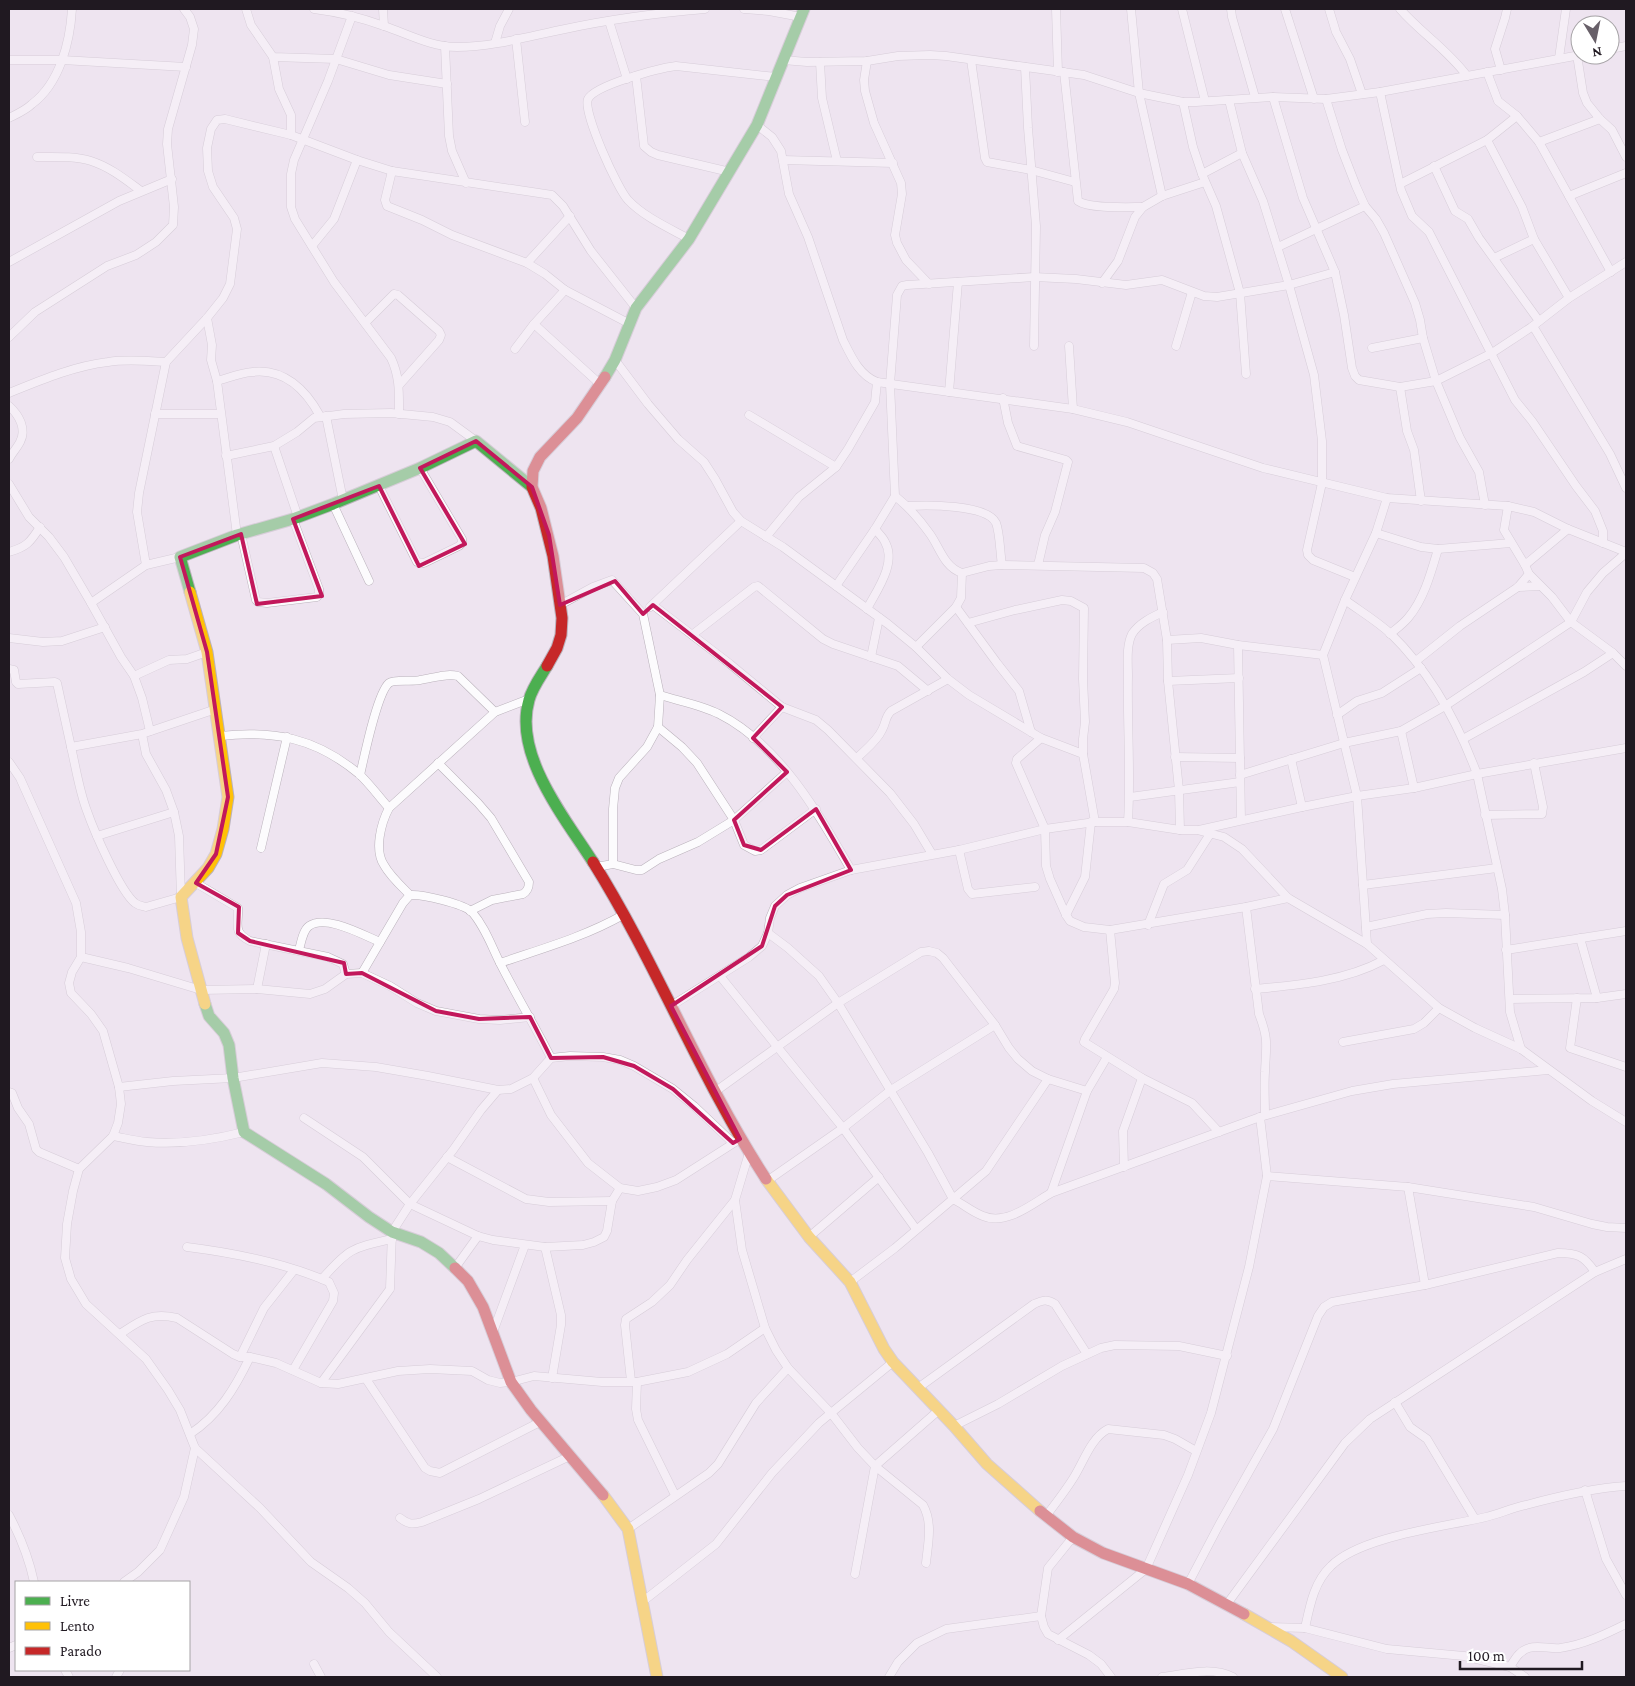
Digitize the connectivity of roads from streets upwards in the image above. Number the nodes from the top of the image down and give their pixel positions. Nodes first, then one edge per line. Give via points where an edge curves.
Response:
1 (72, 9) edge
2 (184, 9) edge
3 (246, 9) edge
4 (314, 9) edge
5 (384, 9) edge
6 (509, 9) edge
7 (705, 9) edge
8 (744, 9) edge
9 (1056, 9) edge
10 (1131, 9) edge
11 (1182, 9) edge
12 (1231, 9) edge
13 (1285, 9) edge
14 (1329, 9) edge
15 (1400, 9) edge
16 (1507, 9) edge
17 (1566, 9) edge
18 (768, 10) edge
19 (654, 11) edge
20 (802, 13) edge
21 (352, 16) junction
22 (609, 21) junction
23 (384, 26) junction
24 (516, 40) junction
25 (496, 43) junction
26 (445, 46) junction
27 (1570, 56) edge
28 (273, 57) junction
29 (1559, 58) junction
30 (336, 59) junction
31 (9, 60) edge
32 (62, 60) junction
33 (783, 60) junction
34 (971, 60) junction
35 (866, 61) junction
36 (820, 62) junction
37 (1580, 65) edge
38 (186, 67) junction
39 (1025, 67) junction
40 (1501, 70) junction
41 (1061, 72) junction
42 (1487, 72) junction
43 (636, 76) junction
44 (1467, 76) junction
45 (776, 77) junction
46 (627, 79) junction
47 (447, 84) junction
48 (1380, 92) junction
49 (1140, 93) junction
50 (1362, 94) junction
51 (1273, 97) junction
52 (1255, 98) junction
53 (1314, 99) junction
54 (1326, 99) junction
55 (1229, 100) junction
56 (1205, 101) junction
57 (1183, 102) junction
58 (1517, 116) junction
59 (9, 118) edge
60 (1600, 119) junction
61 (525, 122) dead end
62 (757, 125) junction
63 (291, 135) junction
64 (302, 139) junction
65 (1487, 140) junction
66 (1539, 142) junction
67 (1242, 153) junction
68 (37, 156) dead end
69 (1626, 157) edge
70 (357, 160) junction
71 (783, 160) junction
72 (837, 161) junction
73 (893, 163) junction
74 (1434, 166) junction
75 (1031, 170) junction
76 (392, 171) junction
77 (730, 172) junction
78 (1626, 173) edge
79 (172, 178) junction
80 (1203, 178) junction
81 (1075, 182) junction
82 (466, 183) junction
83 (1400, 184) junction
84 (141, 191) junction
85 (1162, 196) junction
86 (1569, 196) junction
87 (1365, 206) junction
88 (1143, 207) junction
89 (570, 216) junction
90 (1317, 228) junction
91 (1534, 239) junction
92 (689, 240) junction
93 (312, 246) junction
94 (1278, 248) junction
95 (1494, 258) junction
96 (9, 262) edge
97 (1626, 262) edge
98 (527, 263) junction
99 (1335, 272) junction
100 (1611, 272) junction
101 (1034, 277) junction
102 (958, 282) junction
103 (1102, 283) junction
104 (929, 284) junction
105 (1290, 285) junction
106 (565, 290) junction
107 (1192, 292) junction
108 (1240, 293) junction
109 (1568, 298) junction
110 (636, 308) junction
111 (207, 318) junction
112 (365, 323) junction
113 (534, 324) junction
114 (630, 324) junction
115 (1536, 324) junction
116 (9, 337) edge
117 (1423, 338) junction
118 (1034, 346) dead end
119 (1069, 346) dead end
120 (1176, 346) dead end
121 (1372, 348) dead end
122 (515, 349) dead end
123 (1492, 353) junction
124 (615, 360) junction
125 (166, 362) junction
126 (1246, 374) dead end
127 (217, 381) junction
128 (1436, 381) junction
129 (877, 382) junction
130 (400, 384) junction
131 (890, 384) junction
132 (601, 385) junction
133 (1400, 387) junction
134 (949, 392) junction
135 (9, 393) edge
136 (1003, 398) junction
137 (9, 406) edge
138 (1073, 409) junction
139 (155, 414) junction
140 (220, 414) junction
141 (399, 414) junction
142 (749, 415) dead end
143 (323, 416) junction
144 (476, 441) junction
145 (274, 446) junction
146 (226, 456) junction
147 (9, 459) edge
148 (836, 467) junction
149 (420, 468) junction
150 (1322, 483) junction
151 (9, 484) edge
152 (378, 486) junction
153 (532, 487) junction
154 (1626, 488) edge
155 (895, 496) junction
156 (1386, 498) junction
157 (1421, 501) junction
158 (338, 502) junction
159 (1485, 505) junction
160 (908, 506) junction
161 (1508, 506) junction
162 (295, 518) junction
163 (741, 521) junction
164 (40, 527) junction
165 (875, 529) junction
166 (1568, 529) junction
167 (1376, 533) junction
168 (239, 535) junction
169 (766, 537) junction
170 (1511, 543) junction
171 (1603, 543) junction
172 (1438, 549) junction
173 (9, 552) edge
174 (1626, 552) edge
175 (180, 557) junction
176 (146, 564) junction
177 (1002, 565) junction
178 (1038, 565) junction
179 (1525, 565) junction
180 (962, 573) junction
181 (1529, 574) junction
182 (1355, 577) junction
183 (369, 581) dead end
184 (836, 586) junction
185 (1540, 586) junction
186 (1518, 587) junction
187 (1345, 600) junction
188 (91, 603) junction
189 (560, 605) junction
190 (653, 605) junction
191 (956, 607) junction
192 (867, 609) junction
193 (1163, 612) junction
194 (644, 614) junction
195 (879, 618) junction
196 (1571, 622) junction
197 (968, 623) junction
198 (105, 627) junction
199 (1390, 634) junction
200 (692, 635) junction
201 (9, 638) edge
202 (1167, 640) junction
203 (1238, 645) junction
204 (916, 647) junction
205 (207, 652) junction
206 (1613, 652) junction
207 (1324, 655) junction
208 (871, 657) junction
209 (1419, 665) junction
210 (1626, 666) edge
211 (9, 669) edge
212 (134, 676) junction
213 (1239, 678) junction
214 (948, 679) junction
215 (1168, 681) junction
216 (928, 691) junction
217 (660, 695) junction
218 (529, 699) junction
219 (1445, 706) junction
220 (782, 707) junction
221 (216, 709) junction
222 (495, 712) junction
223 (1337, 715) junction
224 (658, 727) junction
225 (1401, 731) junction
226 (146, 732) junction
227 (1031, 732) junction
228 (220, 736) junction
229 (287, 737) junction
230 (753, 738) junction
231 (1041, 738) junction
232 (1463, 739) junction
233 (1344, 743) junction
234 (71, 747) junction
235 (1626, 748) edge
236 (1083, 754) junction
237 (1175, 757) junction
238 (857, 758) junction
239 (1240, 758) junction
240 (1291, 759) junction
241 (9, 762) edge
242 (438, 763) junction
243 (1534, 763) junction
244 (787, 772) junction
245 (1477, 774) junction
246 (360, 775) junction
247 (1240, 778) junction
248 (1414, 788) junction
249 (1178, 790) junction
250 (1357, 796) junction
251 (1130, 797) junction
252 (1302, 807) junction
253 (389, 808) junction
254 (816, 809) junction
255 (174, 812) junction
256 (1485, 815) junction
257 (734, 820) junction
258 (1240, 820) junction
259 (1093, 822) junction
260 (1128, 822) junction
261 (1045, 829) junction
262 (1180, 830) junction
263 (1197, 830) junction
264 (1210, 834) junction
265 (97, 836) junction
266 (260, 848) dead end
267 (959, 850) junction
268 (932, 854) junction
269 (613, 864) junction
270 (596, 867) junction
271 (1497, 868) junction
272 (851, 870) junction
273 (196, 883) junction
274 (1363, 885) junction
275 (1035, 887) dead end
276 (410, 895) junction
277 (181, 897) junction
278 (1288, 898) junction
279 (1246, 907) junction
280 (470, 911) junction
281 (622, 915) junction
282 (1066, 915) junction
283 (1505, 915) junction
284 (1148, 925) junction
285 (1366, 927) junction
286 (1110, 930) junction
287 (1626, 931) edge
288 (768, 932) junction
289 (1580, 938) junction
290 (380, 942) junction
291 (266, 944) junction
292 (1366, 944) junction
293 (299, 950) junction
294 (1506, 950) junction
295 (81, 957) junction
296 (1384, 960) junction
297 (500, 962) junction
298 (362, 973) junction
299 (346, 974) junction
300 (720, 976) junction
301 (257, 989) junction
302 (1255, 989) junction
303 (201, 990) junction
304 (1626, 994) edge
305 (1577, 998) junction
306 (1597, 998) junction
307 (1510, 999) junction
308 (838, 1004) junction
309 (671, 1006) junction
310 (1439, 1008) junction
311 (530, 1017) junction
312 (994, 1025) junction
313 (1344, 1042) dead end
314 (777, 1048) junction
315 (1521, 1049) junction
316 (1107, 1057) junction
317 (551, 1058) junction
318 (1626, 1067) edge
319 (1548, 1070) junction
320 (233, 1078) junction
321 (533, 1078) junction
322 (1142, 1078) junction
323 (1048, 1079) junction
324 (119, 1087) junction
325 (498, 1090) junction
326 (891, 1090) junction
327 (716, 1091) junction
328 (1087, 1091) junction
329 (9, 1092) edge
330 (1262, 1116) junction
331 (304, 1118) dead end
332 (1626, 1122) edge
333 (843, 1128) junction
334 (244, 1132) junction
335 (1218, 1132) junction
336 (113, 1136) junction
337 (737, 1141) junction
338 (749, 1152) junction
339 (447, 1157) junction
340 (1124, 1167) junction
341 (79, 1169) junction
342 (1267, 1176) junction
343 (879, 1177) junction
344 (767, 1181) junction
345 (1408, 1187) junction
346 (620, 1188) junction
347 (1051, 1194) junction
348 (952, 1199) junction
349 (735, 1200) junction
350 (612, 1201) junction
351 (410, 1204) junction
352 (1626, 1228) edge
353 (916, 1229) junction
354 (392, 1235) junction
355 (478, 1236) junction
356 (809, 1237) junction
357 (525, 1245) junction
358 (187, 1247) dead end
359 (545, 1247) junction
360 (1626, 1258) edge
361 (455, 1268) junction
362 (294, 1270) junction
363 (1595, 1272) junction
364 (322, 1279) junction
365 (850, 1282) junction
366 (1425, 1285) junction
367 (766, 1328) junction
368 (493, 1332) junction
369 (120, 1334) junction
370 (1087, 1354) junction
371 (1227, 1356) junction
372 (240, 1357) junction
373 (250, 1357) junction
374 (893, 1362) junction
375 (788, 1368) junction
376 (294, 1370) junction
377 (552, 1378) junction
378 (366, 1379) junction
379 (511, 1382) junction
380 (634, 1382) junction
381 (321, 1383) junction
382 (918, 1388) junction
383 (1395, 1402) junction
384 (939, 1410) junction
385 (831, 1413) junction
386 (540, 1422) junction
387 (954, 1426) junction
388 (190, 1434) junction
389 (195, 1448) junction
390 (1196, 1451) junction
391 (570, 1456) junction
392 (875, 1466) junction
393 (1626, 1486) edge
394 (1586, 1490) junction
395 (676, 1495) junction
396 (9, 1515) edge
397 (1046, 1516) junction
398 (400, 1518) dead end
399 (1475, 1519) junction
400 (628, 1529) junction
401 (1073, 1537) junction
402 (926, 1563) dead end
403 (1146, 1569) junction
404 (855, 1574) dead end
405 (34, 1581) edge
406 (125, 1581) edge
407 (1188, 1584) junction
408 (1626, 1596) edge
409 (642, 1602) junction
410 (1227, 1604) junction
411 (1041, 1616) junction
412 (1626, 1624) edge
413 (1265, 1627) junction
414 (1305, 1628) junction
415 (1058, 1640) junction
416 (314, 1664) dead end
417 (1510, 1667) junction
418 (321, 1677) edge
419 (437, 1677) edge
420 (657, 1677) edge
421 (889, 1677) edge
422 (1111, 1677) edge
423 (1162, 1677) edge
424 (1233, 1677) edge
425 (1342, 1677) edge
426 (1525, 1677) edge

1 - 32 street
2 - 38 street via 194,30
3 - 28 street via 251,26
4 - 21 street
5 - 23 street
6 - 25 street
7 - 19 street
8 - 18 street
9 - 41 street
10 - 49 street
11 - 56 street
12 - 52 street
13 - 53 street
14 - 50 street
15 - 44 street via 1455,59
16 - 40 street via 1495,49
17 - 29 street
18 - 20 street
19 - 22 street
20 - 33 street
21 - 23 street
21 - 30 street
22 - 24 street
22 - 46 street
23 - 26 street
24 - 25 street
24 - 61 street
25 - 26 street
26 - 47 street
27 - 29 street
28 - 30 street
28 - 63 street via 279,89 291,115
29 - 40 street
30 - 47 street via 389,75
30 - 64 street
31 - 32 street
32 - 38 street
32 - 59 street via 43,94 32,105
33 - 36 street
33 - 45 street
34 - 35 street via 930,55
34 - 39 street
34 - 75 street via 987,162
35 - 36 street
35 - 73 street via 865,91 874,123
36 - 72 street via 822,98
37 - 60 street via 1583,93
38 - 79 street via 168,129
39 - 41 street
39 - 75 street
40 - 42 street
41 - 49 street via 1084,75
41 - 81 street
42 - 44 street
42 - 58 street via 1498,101
43 - 45 street via 676,66
43 - 46 street
43 - 77 street via 644,146 658,155
44 - 48 street
45 - 62 street
46 - 92 street via 588,99 590,122 627,199
47 - 82 street via 449,136
48 - 50 street
48 - 83 street
49 - 57 street
49 - 85 street
50 - 54 street
51 - 52 street
51 - 53 street
51 - 90 street via 1303,198
52 - 55 street
53 - 54 street
54 - 87 street
55 - 56 street
55 - 67 street
56 - 57 street
57 - 80 street
58 - 65 street
58 - 66 street
60 - 66 street
60 - 69 street via 1612,130
62 - 71 street via 777,143
62 - 77 street
63 - 64 street
63 - 111 street via 225,119 217,120 211,129 207,148 208,171 213,187 234,218 237,229 230,284
64 - 70 street
64 - 93 street via 291,174 291,207
65 - 74 street
65 - 91 street via 1522,207
66 - 86 street
67 - 80 street
67 - 94 street via 1263,201
68 - 84 street via 91,161 121,176
70 - 76 street
70 - 93 street via 334,219
71 - 72 street
71 - 129 street via 789,194 808,236 843,340 862,373
72 - 73 street
73 - 104 street via 902,194 896,225 897,243 906,260
74 - 83 street
74 - 95 street via 1455,211 1468,218
75 - 81 street
75 - 101 street via 1036,226
76 - 82 street
76 - 98 street via 385,200 387,206
77 - 92 street
78 - 86 street
79 - 84 street
79 - 116 street via 175,216 167,233 136,255 79,282 34,312
80 - 85 street
80 - 108 street via 1216,206
81 - 88 street via 1078,201 1082,204
82 - 89 street via 552,195
83 - 123 street via 1412,216 1429,232
84 - 96 street
85 - 88 street
86 - 100 street
87 - 90 street
87 - 117 street via 1384,233 1405,278 1418,312
88 - 103 street via 1135,217 1118,261
89 - 98 street
89 - 110 street via 591,251
90 - 94 street
90 - 99 street
91 - 95 street
91 - 109 street
92 - 110 street
93 - 112 street
94 - 105 street
95 - 115 street
97 - 100 street
98 - 106 street
99 - 105 street
99 - 133 street via 1355,376 1358,380
100 - 109 street
101 - 102 street
101 - 103 street
101 - 118 street
102 - 104 street
102 - 134 street
103 - 107 street via 1126,286 1162,280
104 - 131 street via 902,286 899,290
105 - 108 street
105 - 150 street via 1314,375 1322,441
106 - 113 street
106 - 114 street
107 - 108 street via 1217,297
107 - 120 street
108 - 126 street
109 - 115 street
110 - 114 street
111 - 125 street
111 - 127 street via 211,360
112 - 130 street via 391,358
112 - 130 street via 394,294 439,331 439,340
113 - 122 street
113 - 132 street
114 - 124 street
115 - 123 street
115 - 154 street
117 - 121 street
117 - 128 street
119 - 138 street
123 - 128 street
123 - 171 street via 1515,400 1595,511 1603,531
124 - 132 street
124 - 163 street via 678,439 704,462 732,512
125 - 135 street via 108,362 66,372
125 - 139 street
127 - 140 street
127 - 143 street via 251,372 279,374 308,395
128 - 133 street
128 - 159 street via 1460,438 1479,472
129 - 131 street
129 - 148 street via 875,402
130 - 141 street
131 - 134 street
131 - 155 street
132 - 153 street via 577,418 540,457 533,471
133 - 157 street
134 - 136 street
136 - 138 street
136 - 178 street via 1017,446 1068,462
137 - 147 street via 20,419 23,431 21,441
138 - 150 street via 1127,422 1263,468
139 - 140 street
139 - 176 street via 137,512
140 - 146 street
141 - 143 street
141 - 144 street via 433,416 450,422
142 - 148 street
143 - 145 street via 308,421
143 - 158 street
144 - 149 street
144 - 153 street
145 - 146 street
145 - 162 street
146 - 168 street
148 - 169 street via 800,497
149 - 152 street
149 - 152 street via 462,539 459,546 424,563 417,562
150 - 156 street
150 - 182 street via 1308,555
151 - 164 street via 29,518
152 - 158 street
153 - 189 street via 549,535
155 - 160 street
155 - 165 street
156 - 157 street
156 - 167 street
157 - 159 street
158 - 162 street
158 - 183 street
159 - 161 street
160 - 177 street via 950,506 988,515 996,523
160 - 180 street via 932,536 950,567
161 - 166 street via 1534,512
161 - 170 street via 1504,530
162 - 168 street
162 - 168 street via 319,590 317,597 258,602
163 - 169 street
163 - 190 street
164 - 173 street via 26,546
164 - 188 street via 64,557
165 - 184 street
165 - 192 street via 885,541 890,558
166 - 171 street
166 - 179 street
167 - 172 street
167 - 182 street
168 - 175 street
169 - 184 street
170 - 172 street
170 - 179 street
171 - 174 street
172 - 199 street via 1419,601 1408,618
174 - 196 street via 1587,592
175 - 176 street
175 - 205 street
176 - 188 street
177 - 178 street
177 - 180 street
178 - 193 street via 1144,568 1157,579
179 - 181 street
180 - 191 street via 961,598
181 - 185 street
181 - 186 street
182 - 187 street
184 - 192 street
185 - 186 street
185 - 196 street
186 - 209 street via 1460,626
187 - 199 street
187 - 207 street
188 - 198 street
189 - 194 street via 612,580
189 - 218 street via 561,635 557,648
190 - 194 street
190 - 200 street
191 - 197 street
191 - 204 street
192 - 195 street
193 - 202 street
193 - 251 street via 1140,625 1128,647
194 - 217 street
195 - 204 street
195 - 208 street
196 - 206 street
196 - 219 street
197 - 227 street via 1019,691
197 - 236 street via 1062,600 1084,608
198 - 201 street via 62,640 43,642
198 - 212 street
199 - 209 street
200 - 208 street via 758,586 823,639
200 - 220 street
202 - 203 street via 1201,638
202 - 215 street
203 - 207 street
203 - 213 street
204 - 214 street
205 - 212 street via 187,659 169,660
205 - 221 street
206 - 210 street
206 - 232 street via 1584,672
207 - 223 street
208 - 216 street via 898,666
209 - 219 street
209 - 223 street via 1382,693 1357,701
211 - 234 street via 14,670 18,684 57,683
212 - 226 street via 142,698
213 - 215 street
213 - 239 street
214 - 216 street
214 - 227 street
215 - 237 street
216 - 238 street via 891,711 883,730
217 - 224 street
217 - 230 street via 718,714
218 - 222 street
218 - 270 street via 526,724 532,757 548,791
219 - 225 street
219 - 232 street
220 - 230 street
220 - 238 street via 816,720
221 - 226 street
221 - 228 street
222 - 242 street
222 - 246 street via 458,676 450,674 415,681 392,681 388,683 373,719
223 - 233 street
224 - 257 street via 697,762
224 - 269 street via 615,788
225 - 233 street
225 - 248 street
226 - 234 street
226 - 255 street via 146,754
227 - 231 street
228 - 229 street via 245,733
228 - 273 street via 228,797 223,829 216,854
229 - 246 street via 322,749
229 - 266 street
230 - 244 street
231 - 236 street
231 - 261 street via 1016,763
232 - 245 street
233 - 240 street
233 - 250 street
234 - 265 street via 83,797
235 - 243 street
236 - 259 street
237 - 239 street
237 - 249 street
238 - 268 street via 904,810
239 - 247 street
240 - 247 street
240 - 252 street
241 - 295 street via 20,778 76,903
242 - 253 street
242 - 280 street via 491,818 529,886 524,894 492,900
243 - 245 street
243 - 256 street via 1542,814
244 - 254 street
244 - 257 street
245 - 248 street
245 - 256 street
246 - 253 street
247 - 249 street
247 - 258 street
248 - 250 street
249 - 251 street
249 - 262 street
250 - 252 street
250 - 274 street
251 - 260 street
252 - 258 street
253 - 276 street via 381,832 380,858
254 - 257 street via 761,850 755,851 744,846
254 - 272 street
255 - 265 street
255 - 277 street via 179,836
256 - 271 street
257 - 269 street via 642,870
258 - 263 street
259 - 260 street
259 - 261 street
259 - 282 street via 1085,877
260 - 262 street
261 - 267 street
261 - 282 street via 1046,866
262 - 263 street
263 - 264 street
264 - 278 street via 1224,837 1242,849
264 - 284 street via 1188,870 1164,884
265 - 277 street via 134,902 146,907
267 - 268 street
267 - 275 street via 972,894
268 - 272 street
269 - 270 street
270 - 281 street
271 - 274 street
271 - 283 street
272 - 288 street via 786,895 775,906
273 - 277 street
273 - 291 street via 238,908 237,929 241,936
274 - 285 street
276 - 280 street via 432,897
276 - 290 street
277 - 303 street
278 - 279 street
278 - 292 street
279 - 284 street
279 - 302 street
280 - 297 street via 486,933
281 - 297 street via 554,945
281 - 309 street
282 - 286 street via 1070,921 1084,927
283 - 285 street via 1446,912
283 - 294 street
284 - 286 street
285 - 292 street
286 - 316 street via 1114,989 1084,1042
287 - 289 street
288 - 300 street via 762,946
288 - 308 street via 819,976
289 - 294 street
289 - 306 street
290 - 293 street via 342,925 322,923 308,926
290 - 298 street
291 - 293 street
291 - 301 street
292 - 296 street
293 - 299 street via 341,962
294 - 307 street
295 - 303 street
295 - 324 street via 69,983 72,994 103,1031
296 - 302 street via 1364,970 1340,976
296 - 310 street
297 - 311 street
298 - 299 street
298 - 311 street via 436,1011 479,1019
299 - 301 street via 325,989 310,994
300 - 309 street
300 - 314 street
301 - 303 street
302 - 330 street via 1267,1042
303 - 320 street via 210,1016 229,1045
304 - 306 street
305 - 306 street
305 - 307 street
305 - 318 street via 1570,1048
307 - 315 street via 1512,1024
308 - 312 street via 921,952 929,951 943,958
308 - 314 street
308 - 326 street
309 - 327 street
310 - 313 street via 1414,1029
310 - 315 street
311 - 317 street
312 - 323 street via 1018,1059
312 - 326 street
314 - 327 street
314 - 333 street
315 - 319 street
316 - 322 street
316 - 328 street
317 - 321 street
317 - 337 street via 603,1057 634,1066 673,1089
319 - 330 street via 1393,1084 1352,1091
319 - 332 street
320 - 324 street
320 - 325 street via 322,1062 376,1067
320 - 334 street
321 - 325 street via 511,1089
321 - 346 street via 551,1115 588,1163
322 - 335 street via 1192,1102
322 - 340 street via 1124,1131
323 - 328 street
323 - 348 street via 986,1170
324 - 336 street via 121,1104
325 - 339 street
326 - 333 street
326 - 348 street
327 - 337 street
328 - 347 street
329 - 341 street via 29,1124 36,1149
330 - 335 street
330 - 342 street
331 - 351 street via 363,1157
333 - 343 street
333 - 344 street
334 - 336 street via 211,1140 163,1143
334 - 354 street via 326,1184
335 - 340 street
336 - 341 street
337 - 338 street
337 - 346 street via 676,1180 638,1190
338 - 344 street
338 - 349 street
339 - 350 street via 526,1199
339 - 351 street
340 - 347 street
341 - 369 street via 72,1191 65,1258 86,1304
342 - 345 street
342 - 371 street
343 - 353 street
343 - 356 street
344 - 356 street
345 - 352 street via 1534,1207 1600,1225
345 - 366 street
346 - 350 street
347 - 348 street via 1001,1218 983,1216
348 - 353 street
349 - 367 street via 742,1250
349 - 380 street via 670,1285 626,1319 624,1325
350 - 359 street via 604,1237 583,1245
351 - 354 street
351 - 355 street
353 - 365 street
354 - 361 street via 421,1242
354 - 364 street via 350,1250
354 - 381 street via 390,1289
355 - 357 street
355 - 361 street
356 - 365 street
357 - 359 street
357 - 368 street
358 - 362 street via 244,1256
359 - 377 street via 561,1315
360 - 363 street
361 - 368 street via 468,1281
362 - 364 street
362 - 372 street via 264,1308
363 - 366 street via 1588,1262 1574,1253 1558,1253
363 - 383 street
364 - 376 street via 332,1288 333,1301
365 - 374 street
366 - 407 street via 1332,1302 1324,1307 1270,1435
367 - 375 street
367 - 380 street via 727,1354 688,1372
368 - 379 street
369 - 372 street via 144,1318 167,1316 186,1322
369 - 388 street via 157,1373 180,1410
370 - 371 street via 1115,1345 1179,1346
370 - 382 street via 1056,1304 1043,1300
370 - 387 street
371 - 390 street
372 - 373 street
373 - 376 street
373 - 388 street via 235,1387 214,1415
374 - 382 street
374 - 385 street
375 - 385 street
375 - 395 street via 756,1403 718,1464
376 - 381 street
377 - 379 street via 534,1376
377 - 380 street
378 - 379 street via 398,1371 464,1369 488,1380
378 - 381 street via 338,1384
378 - 386 street via 430,1472 440,1473
379 - 386 street
380 - 395 street via 638,1420
382 - 384 street
383 - 399 street via 1410,1427 1426,1439
383 - 410 street via 1370,1419 1345,1443
384 - 387 street
384 - 392 street
385 - 392 street
385 - 409 street via 772,1473 716,1544
386 - 391 street
387 - 397 street via 987,1464
388 - 389 street
389 - 406 street via 184,1497 160,1550
389 - 419 street via 260,1508 311,1562 365,1603 389,1632
390 - 397 street via 1164,1435 1108,1429 1096,1439 1074,1478
390 - 403 street
391 - 398 street via 479,1500 414,1525
391 - 400 street
392 - 402 street via 923,1505 927,1512 930,1525
392 - 404 street
393 - 394 street
394 - 399 street
394 - 408 street via 1606,1559
395 - 400 street
396 - 405 street
397 - 401 street
399 - 414 street via 1420,1530 1343,1556 1330,1566 1316,1588
400 - 409 street
401 - 403 street via 1103,1553
401 - 411 street via 1048,1568
403 - 407 street
403 - 415 street
407 - 410 street
409 - 420 street
410 - 413 street
411 - 415 street via 1048,1634
411 - 421 street via 946,1629 917,1643 898,1662
412 - 417 street via 1566,1647 1529,1648 1516,1656
413 - 414 street
413 - 425 street
414 - 417 street via 1387,1649 1464,1656
415 - 422 street via 1089,1655
416 - 418 street
417 - 426 street
423 - 424 street via 1213,1671

